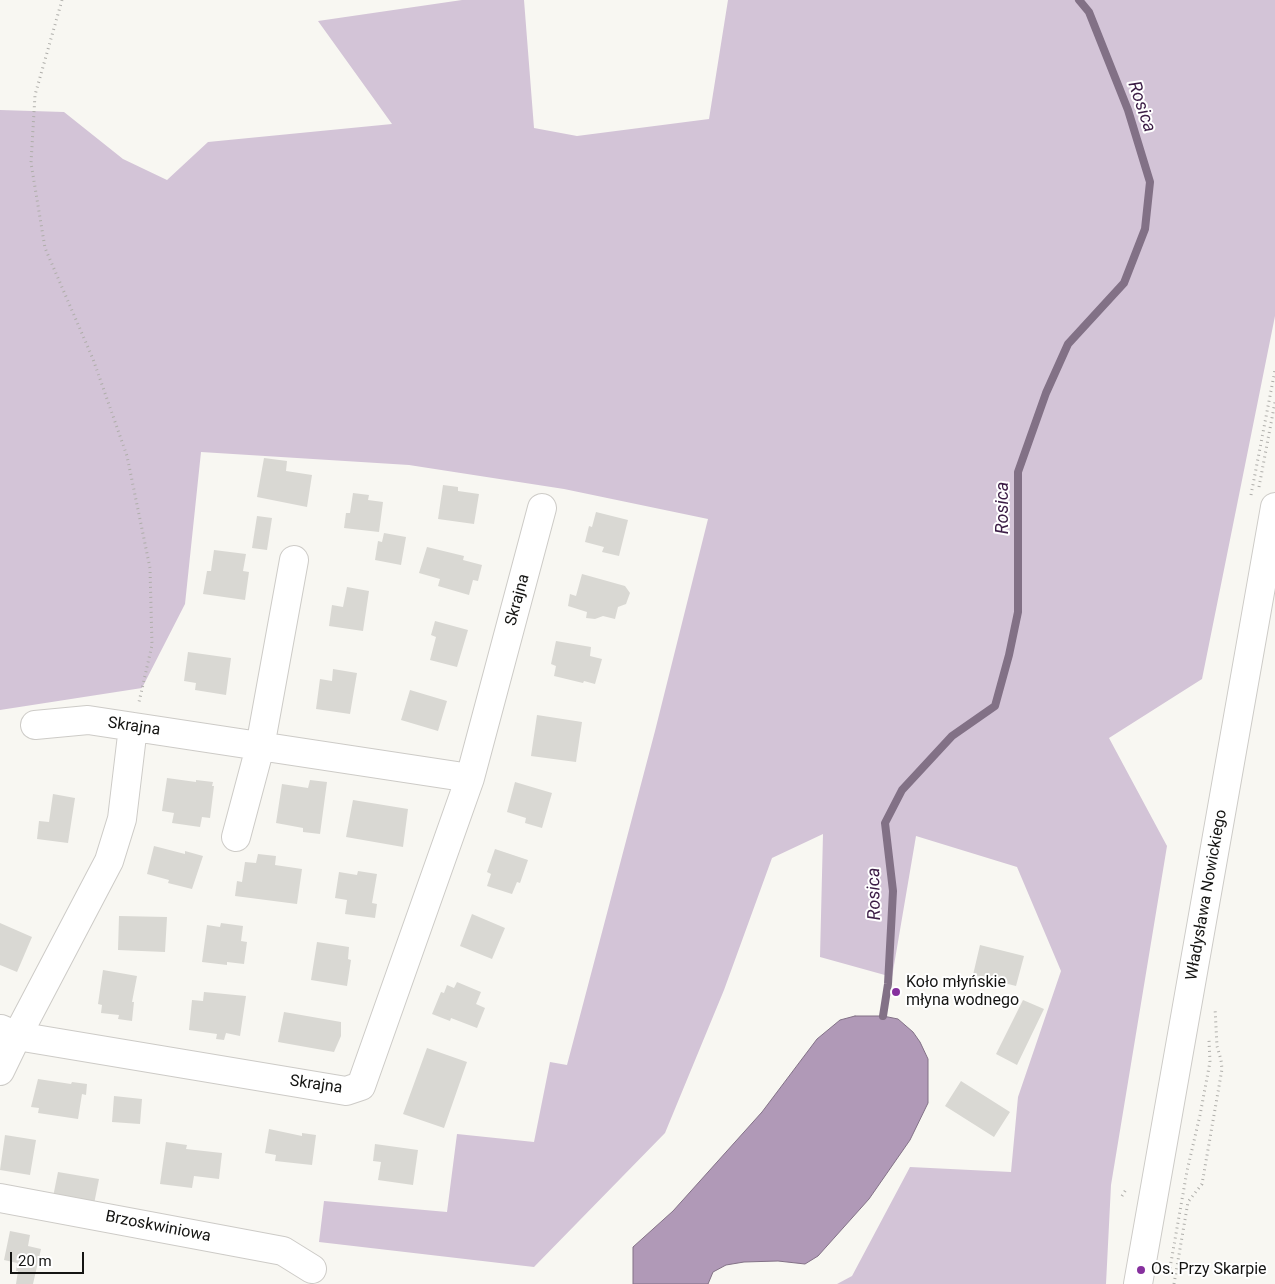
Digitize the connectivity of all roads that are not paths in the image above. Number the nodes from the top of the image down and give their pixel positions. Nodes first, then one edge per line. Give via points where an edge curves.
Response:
1 (1275, 507) edge
2 (542, 508) dead end
3 (294, 560) dead end
4 (35, 725) dead end
5 (133, 727) junction
6 (260, 747) junction
7 (470, 778) junction
8 (236, 837) dead end
9 (9, 1032) edge
10 (0, 1071) edge
11 (0, 1198) edge
12 (312, 1269) dead end
13 (1138, 1284) edge

1 - 13 street, Władysława Nowickiego
2 - 7 street, Skrajna
3 - 6 street
4 - 5 street, Skrajna via 88,720
5 - 6 street, Skrajna
5 - 9 street via 122,820 109,861
6 - 7 street, Skrajna
6 - 8 street
7 - 9 street, Skrajna via 361,1086 346,1091
9 - 10 street
11 - 12 street, Brzoskwiniowa via 283,1251

